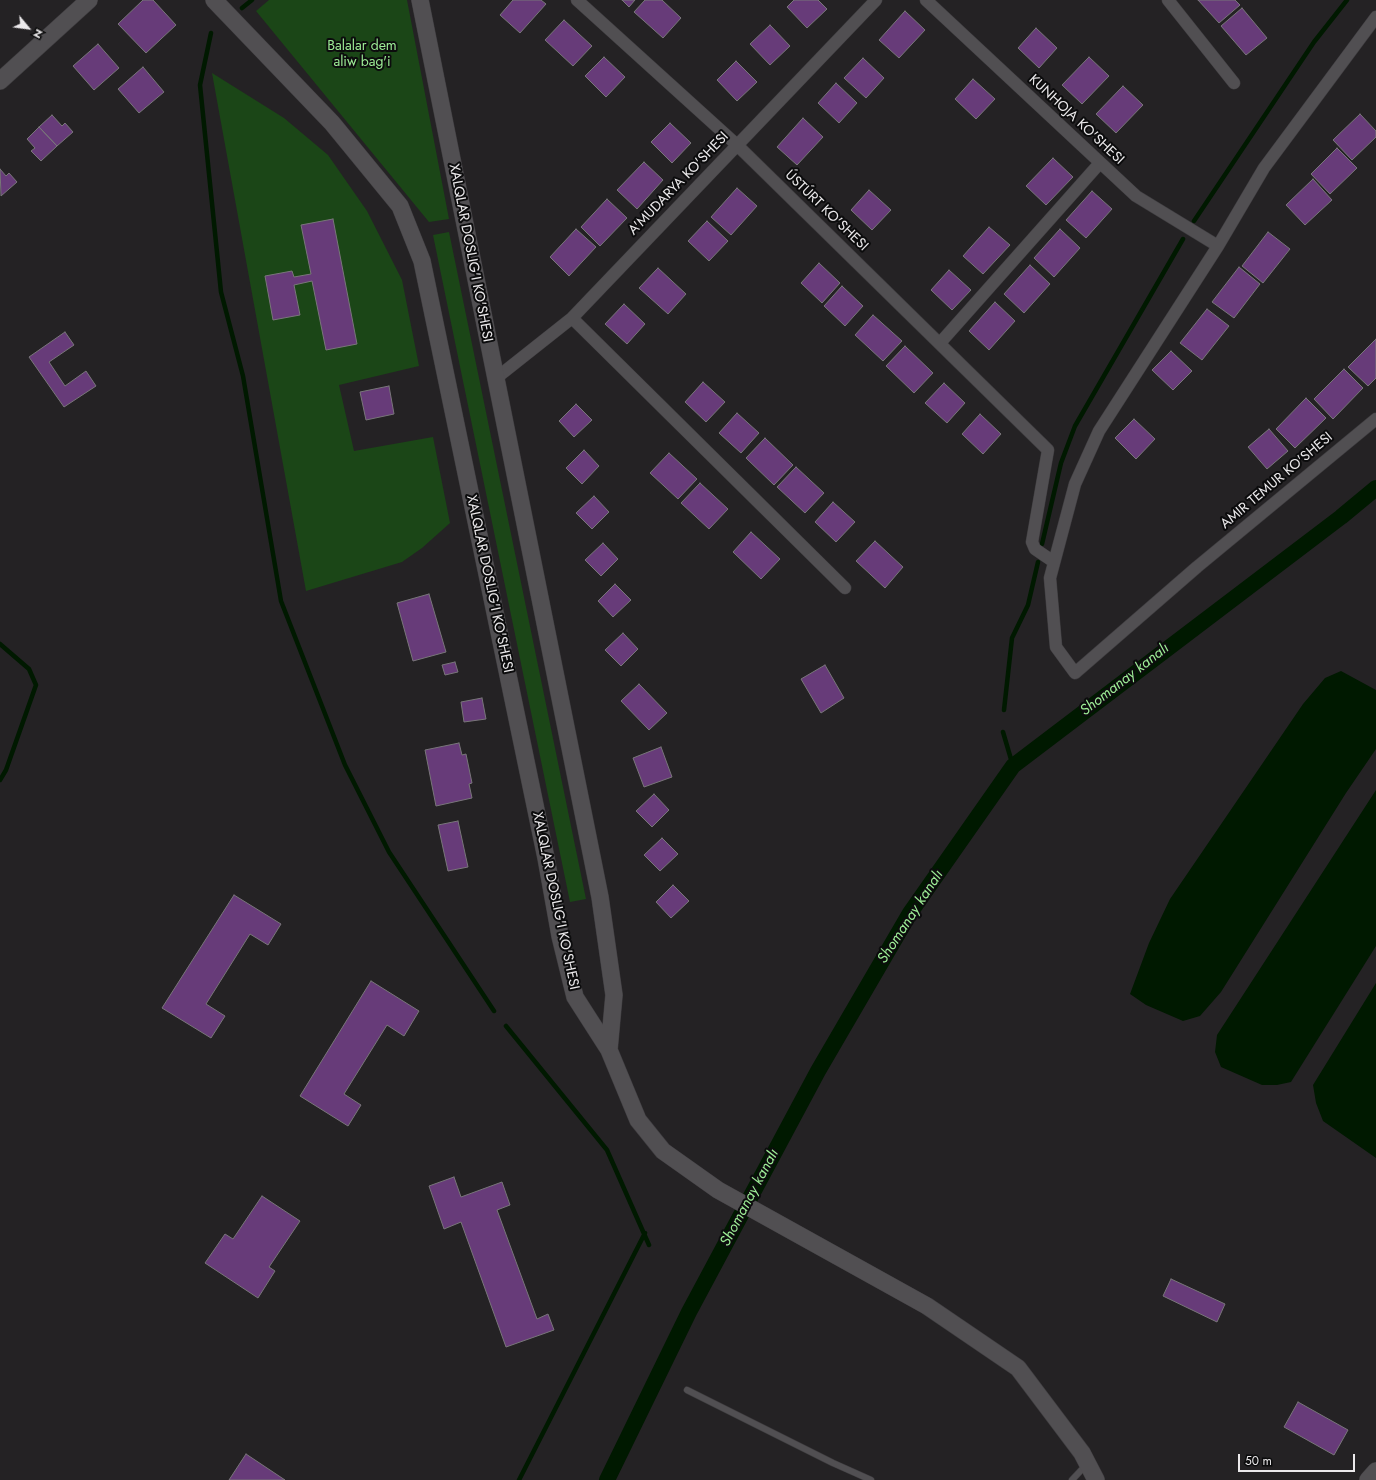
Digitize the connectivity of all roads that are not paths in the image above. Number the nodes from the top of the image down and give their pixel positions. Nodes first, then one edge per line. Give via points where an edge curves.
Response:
1 (88, 0) edge
2 (214, 0) edge
3 (420, 0) edge
4 (577, 0) edge
5 (876, 0) edge
6 (926, 0) edge
7 (1168, 0) edge
8 (1376, 17) edge
9 (0, 81) edge
10 (1234, 83) dead end
11 (737, 145) junction
12 (1099, 164) junction
13 (1218, 246) junction
14 (572, 318) junction
15 (940, 343) junction
16 (495, 379) junction
17 (1376, 419) edge
18 (1054, 562) junction
19 (845, 588) dead end
20 (609, 1050) junction
21 (687, 1390) dead end
22 (1088, 1464) junction
23 (1376, 1471) edge
24 (871, 1480) edge
25 (1072, 1480) edge
26 (1096, 1480) edge
27 (1368, 1480) edge

1 - 9 main road
2 - 20 main road, XALQLAR DOSLIG'I KO'SHESI via 332,123 400,206 422,261 560,936 575,997
3 - 16 main road, XALQLAR DOSLIG'I KO'SHESI
4 - 11 street, ÚSTÚRT KO'SHESI
5 - 11 street, A'MUDARYA KO'SHESI
6 - 12 street, KUNHOJA KO'SHESI
7 - 10 street
8 - 13 street via 1264,168
11 - 14 street, A'MUDARYA KO'SHESI
11 - 15 street, ÚSTÚRT KO'SHESI
12 - 13 street, KUNHOJA KO'SHESI via 1136,196
12 - 15 street
13 - 18 street via 1099,431 1075,484
14 - 16 street, A'MUDARYA KO'SHESI
14 - 19 street
15 - 18 street, ÚSTÚRT KO'SHESI via 1048,450 1032,542 1035,549
16 - 20 main road, XALQLAR DOSLIG'I KO'SHESI via 600,897 614,995
17 - 18 street, AMIR TEMUR KO'SHESI via 1197,567 1075,673 1056,647 1050,578
20 - 22 main road via 638,1120 663,1151 718,1190 927,1306 1018,1368
21 - 24 lane
22 - 25 lane
22 - 26 main road
23 - 27 main road

